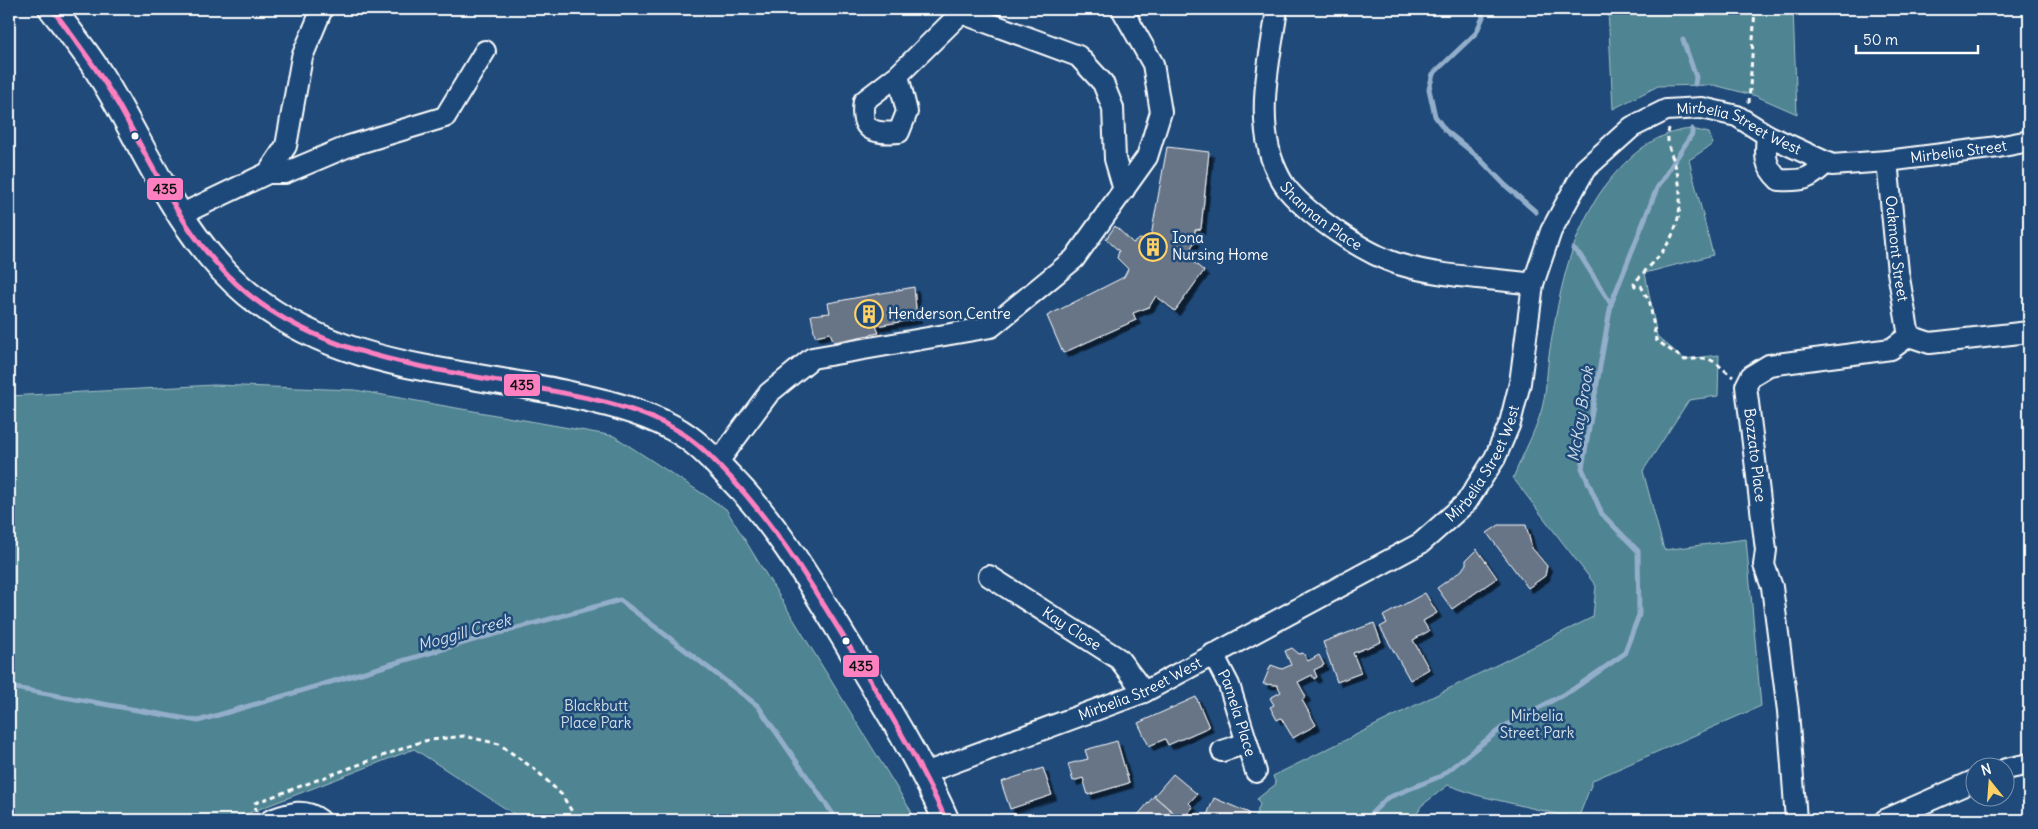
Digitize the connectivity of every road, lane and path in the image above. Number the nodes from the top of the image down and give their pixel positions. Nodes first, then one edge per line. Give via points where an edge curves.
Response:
1 (52, 9) edge
2 (322, 9) edge
3 (1122, 9) edge
4 (1276, 9) edge
5 (1755, 9) edge
6 (961, 10) edge
7 (485, 51) dead end
8 (898, 75) dead end
9 (1750, 97) dead end
10 (1670, 127) dead end
11 (1767, 135) junction
12 (2029, 141) edge
13 (1887, 161) junction
14 (1826, 163) junction
15 (268, 173) junction
16 (1124, 190) junction
17 (180, 215) junction
18 (1533, 284) junction
19 (2029, 332) edge
20 (1909, 336) junction
21 (1746, 386) junction
22 (717, 463) junction
23 (989, 576) dead end
24 (1214, 654) junction
25 (1144, 692) junction
26 (1247, 743) junction
27 (1222, 751) dead end
28 (2029, 764) edge
29 (2016, 767) edge
30 (925, 772) junction
31 (1256, 772) dead end
32 (1966, 784) edge
33 (257, 820) edge
34 (271, 820) edge
35 (320, 820) edge
36 (577, 820) edge
37 (946, 820) edge
38 (1796, 820) edge
39 (1885, 820) edge

1 - 17 main road via 100,74
2 - 15 street via 302,57 286,146
3 - 16 street via 1153,64 1161,112 1147,157
4 - 18 street, Shannan Place via 1264,108 1269,150 1287,189 1317,217 1351,241 1397,264 1450,275
5 - 9 path
6 - 8 street
6 - 16 street via 1078,56 1103,83 1113,108 1115,159
7 - 15 street via 445,117 349,146 285,173
10 - 21 path via 1666,142 1682,193 1680,215 1666,247 1634,284 1642,286 1646,293 1656,340 1685,360 1715,360
11 - 14 street, Mirbelia Street West
11 - 14 street via 1764,155 1769,170 1779,180 1812,177
11 - 18 street, Mirbelia Street West via 1737,116 1702,108 1666,110 1632,127 1585,169 1551,231
12 - 13 street, Mirbelia Street
13 - 14 street, Mirbelia Street West
13 - 20 street, Oakmont Street via 1898,272
15 - 17 street
16 - 22 street via 1074,259 991,327 812,358 769,393
17 - 22 main road via 209,254 248,294 298,327 345,349 422,368 562,392 624,408 674,429
18 - 24 street, Mirbelia Street West via 1520,383 1510,423 1495,458 1466,503 1421,543
19 - 20 street via 1930,343
20 - 21 street via 1891,349 1769,365 1751,376
21 - 38 street, Bozzato Place via 1766,550 1764,565 1772,588 1788,711
22 - 30 main road via 754,500 791,550
23 - 25 street, Kay Close via 1119,659
24 - 25 street, Mirbelia Street West
24 - 26 street, Pamela Place via 1230,685
25 - 30 street, Mirbelia Street West
26 - 27 street
26 - 31 street, Pamela Place
28 - 29 street
30 - 37 main road
32 - 39 street
33 - 36 path via 255,803 423,741 464,736 499,744 537,771 562,795
34 - 35 street via 307,812

